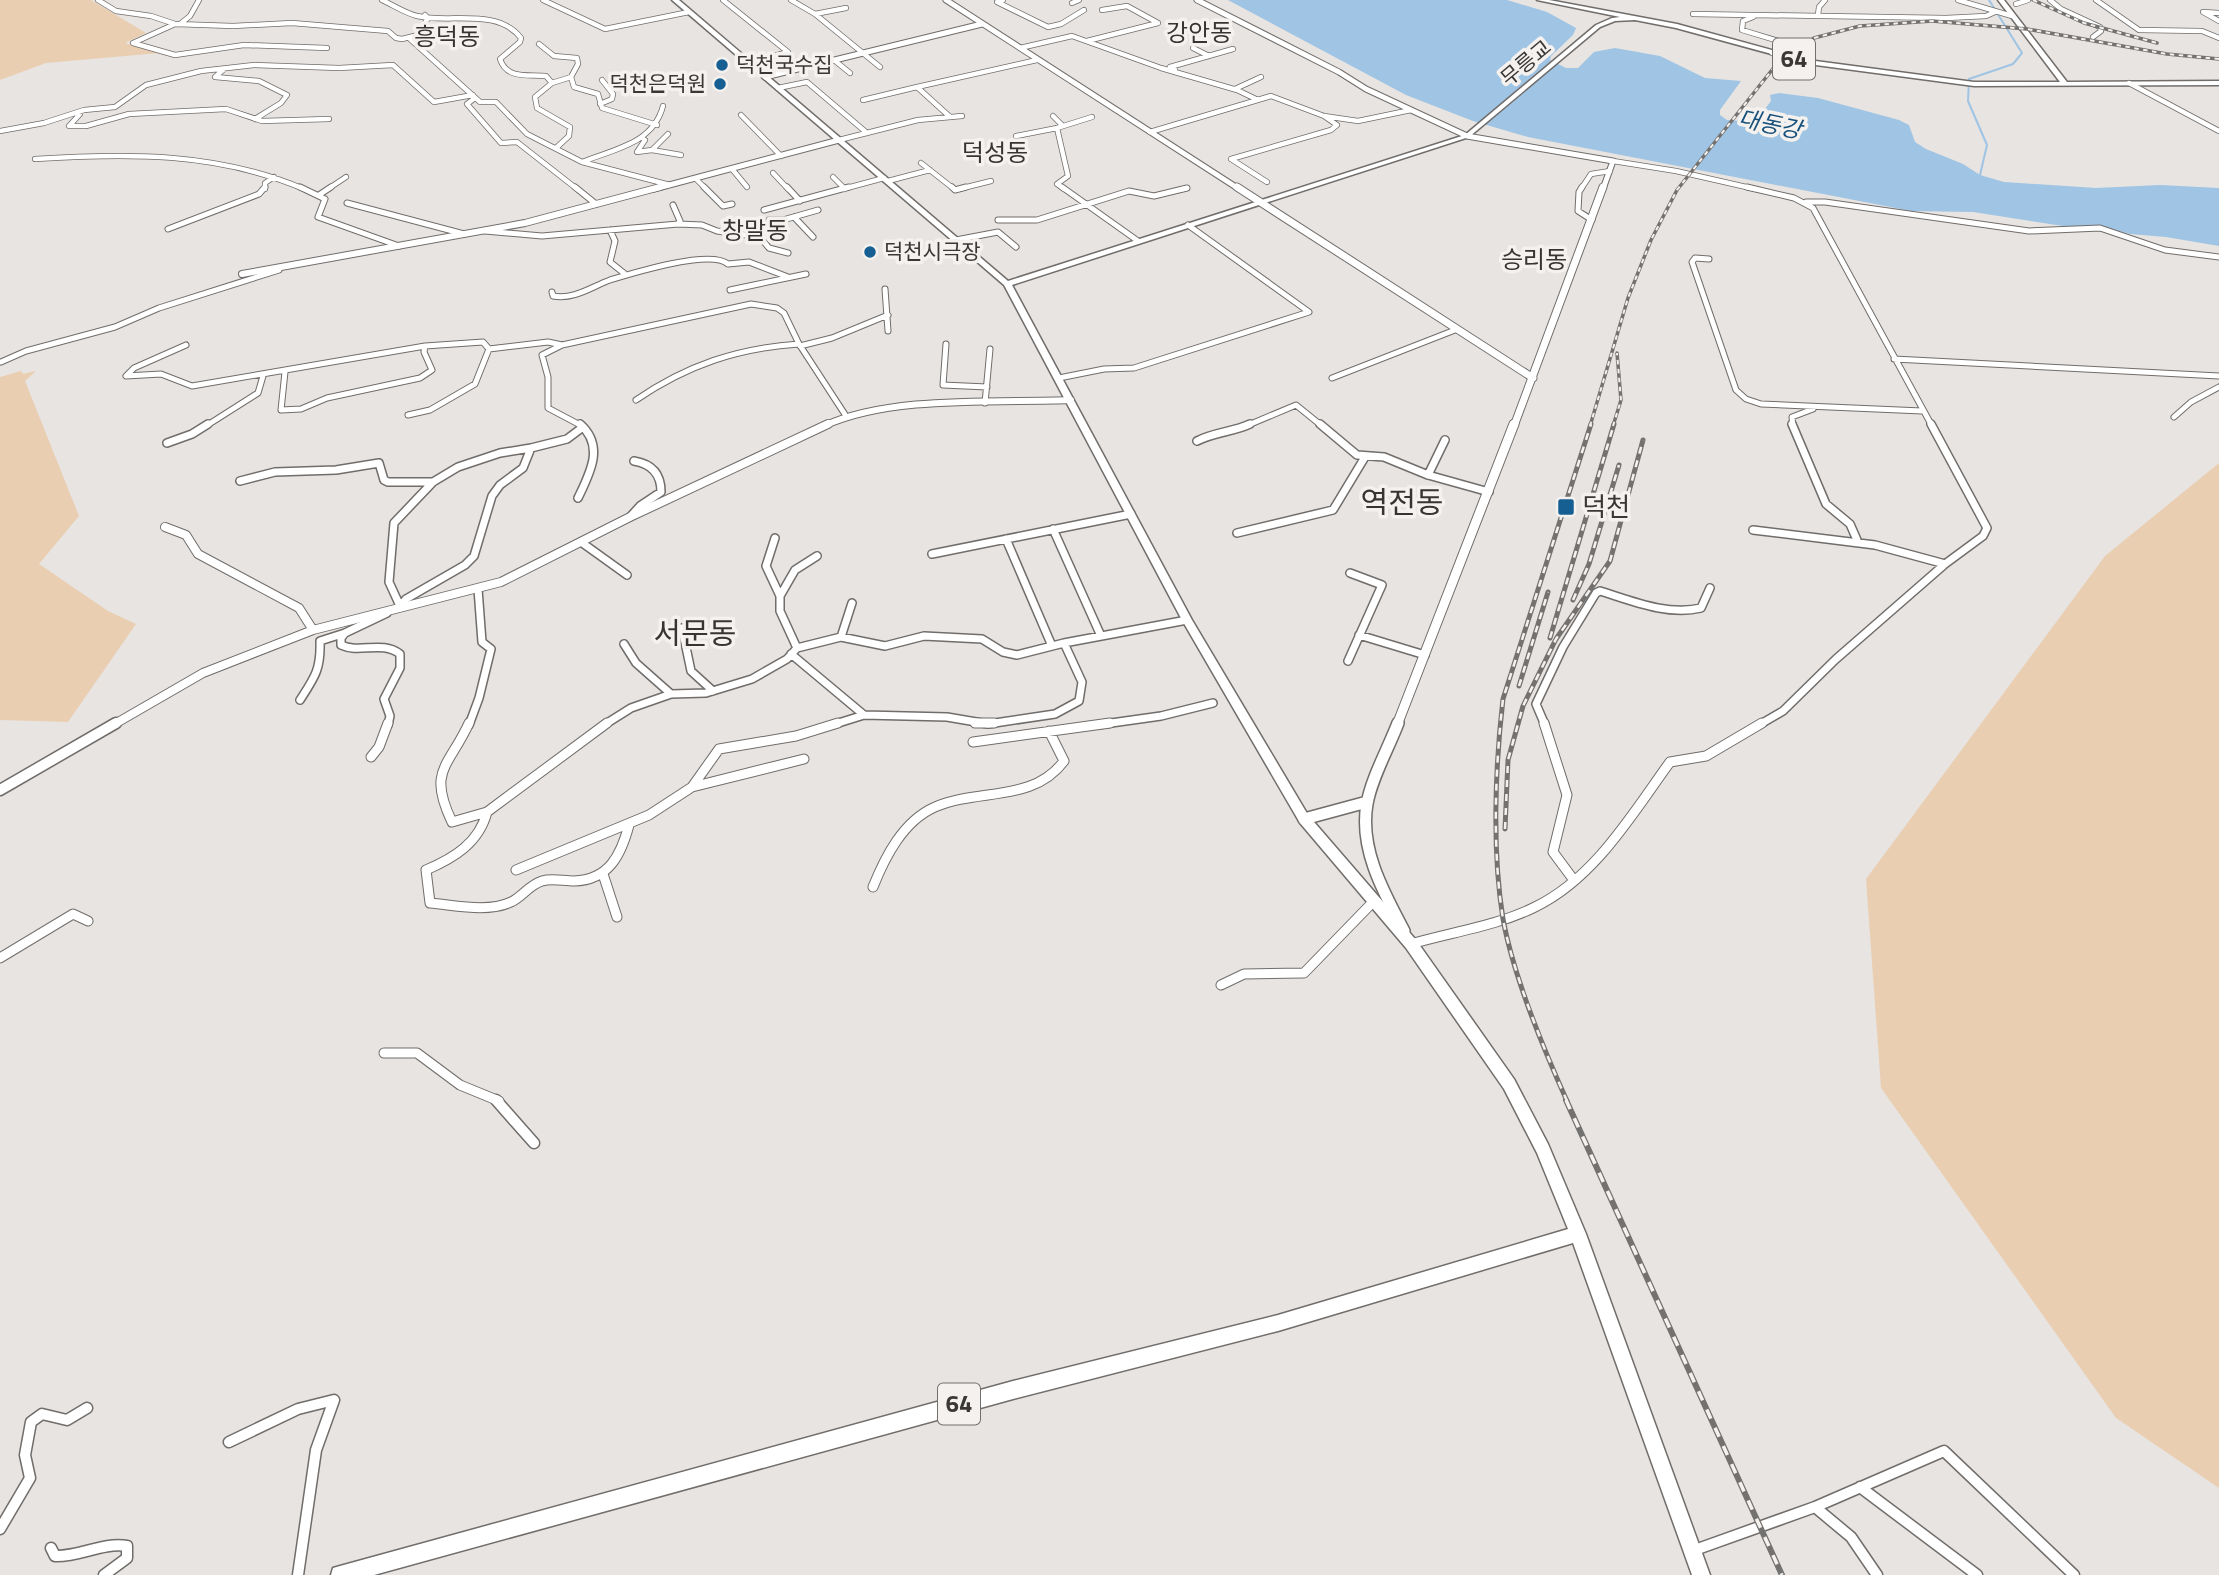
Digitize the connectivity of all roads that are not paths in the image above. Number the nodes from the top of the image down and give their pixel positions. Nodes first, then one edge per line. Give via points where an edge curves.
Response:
1 (98, 0) edge
2 (199, 0) edge
3 (382, 0) edge
4 (543, 0) edge
5 (676, 0) edge
6 (723, 0) edge
7 (791, 0) edge
8 (946, 0) edge
9 (1003, 0) edge
10 (1079, 0) edge
11 (1197, 0) edge
12 (1540, 0) edge
13 (1825, 0) edge
14 (1958, 0) edge
15 (2001, 0) edge
16 (2028, 0) edge
17 (2050, 0) edge
18 (2096, 0) edge
19 (1072, 3) dead end
20 (2016, 4) dead end
21 (846, 8) dead end
22 (2074, 8) dead end
23 (1084, 10) dead end
24 (1102, 10) dead end
25 (690, 12) junction
26 (1994, 12) junction
27 (2219, 13) edge
28 (815, 14) junction
29 (1693, 14) dead end
30 (425, 15) junction
31 (1818, 15) junction
32 (2008, 15) junction
33 (1754, 17) junction
34 (1637, 18) junction
35 (2085, 19) junction
36 (2219, 21) edge
37 (177, 24) junction
38 (982, 24) junction
39 (2093, 37) dead end
40 (2219, 38) edge
41 (410, 39) junction
42 (1087, 41) junction
43 (539, 44) dead end
44 (327, 47) dead end
45 (1020, 48) junction
46 (1193, 48) dead end
47 (1233, 49) dead end
48 (865, 53) junction
49 (1772, 53) junction
50 (1209, 56) junction
51 (764, 59) dead end
52 (834, 60) junction
53 (1037, 60) junction
54 (880, 66) dead end
55 (232, 67) junction
56 (850, 73) dead end
57 (1181, 74) junction
58 (571, 77) junction
59 (765, 77) junction
60 (1261, 77) dead end
61 (602, 80) dead end
62 (552, 83) junction
63 (2129, 83) junction
64 (2219, 83) edge
65 (2066, 85) junction
66 (917, 87) junction
67 (778, 88) junction
68 (1235, 89) junction
69 (474, 96) junction
70 (863, 100) dead end
71 (1258, 100) junction
72 (600, 104) junction
73 (663, 106) dead end
74 (102, 109) junction
75 (1411, 110) junction
76 (741, 116) dead end
77 (949, 116) junction
78 (962, 116) dead end
79 (1053, 116) dead end
80 (1324, 116) junction
81 (1092, 117) dead end
82 (255, 119) junction
83 (329, 119) dead end
84 (657, 125) junction
85 (1060, 126) junction
86 (0, 131) edge
87 (1150, 132) junction
88 (2219, 133) edge
89 (668, 134) dead end
90 (867, 134) junction
91 (1016, 136) dead end
92 (1467, 136) junction
93 (642, 138) junction
94 (839, 139) junction
95 (556, 148) junction
96 (652, 150) junction
97 (681, 155) dead end
98 (781, 156) junction
99 (35, 159) dead end
100 (582, 162) junction
101 (1614, 162) junction
102 (921, 163) dead end
103 (732, 169) junction
104 (930, 170) junction
105 (1610, 171) junction
106 (773, 173) dead end
107 (274, 177) junction
108 (346, 177) dead end
109 (833, 177) dead end
110 (696, 179) junction
111 (886, 180) junction
112 (991, 181) dead end
113 (1267, 182) dead end
114 (670, 185) junction
115 (747, 187) dead end
116 (1187, 188) dead end
117 (845, 189) junction
118 (319, 195) junction
119 (800, 201) junction
120 (1259, 202) junction
121 (1806, 202) junction
122 (347, 203) dead end
123 (596, 204) junction
124 (732, 204) dead end
125 (673, 205) dead end
126 (1084, 205) junction
127 (818, 210) dead end
128 (764, 211) dead end
129 (1000, 212) dead end
130 (794, 217) junction
131 (769, 220) dead end
132 (998, 220) junction
133 (1592, 220) junction
134 (678, 224) junction
135 (1188, 225) junction
136 (168, 229) dead end
137 (610, 230) junction
138 (485, 231) junction
139 (998, 232) junction
140 (464, 234) junction
141 (813, 237) dead end
142 (956, 240) junction
143 (1138, 242) junction
144 (399, 246) junction
145 (1016, 247) dead end
146 (788, 253) dead end
147 (2219, 257) edge
148 (1709, 259) dead end
149 (302, 263) junction
150 (242, 274) dead end
151 (625, 274) junction
152 (806, 274) dead end
153 (788, 277) junction
154 (1007, 284) junction
155 (886, 289) dead end
156 (730, 290) dead end
157 (552, 292) dead end
158 (888, 315) junction
159 (1455, 330) junction
160 (888, 331) dead end
161 (946, 344) dead end
162 (186, 345) dead end
163 (562, 345) junction
164 (800, 345) junction
165 (425, 346) junction
166 (489, 349) junction
167 (990, 349) dead end
168 (1894, 359) junction
169 (1, 362) edge
170 (285, 372) junction
171 (263, 376) junction
172 (2219, 376) edge
173 (1059, 378) junction
174 (1332, 378) dead end
175 (1533, 378) junction
176 (987, 387) junction
177 (2219, 387) edge
178 (636, 400) dead end
179 (1071, 400) junction
180 (985, 403) junction
181 (1816, 407) junction
182 (1922, 411) junction
183 (408, 415) dead end
184 (846, 416) junction
185 (2174, 417) dead end
186 (583, 427) junction
187 (1445, 440) dead end
188 (1196, 441) dead end
189 (167, 443) dead end
190 (531, 448) junction
191 (1366, 457) junction
192 (634, 461) dead end
193 (1428, 475) junction
194 (240, 481) dead end
195 (433, 482) junction
196 (1489, 492) junction
197 (578, 498) dead end
198 (1130, 514) junction
199 (630, 517) junction
200 (165, 527) dead end
201 (1054, 530) junction
202 (1753, 530) dead end
203 (1237, 533) dead end
204 (775, 538) dead end
205 (1006, 539) junction
206 (1857, 540) junction
207 (581, 542) junction
208 (932, 554) dead end
209 (817, 556) dead end
210 (1945, 565) junction
211 (1350, 573) dead end
212 (626, 575) dead end
213 (1710, 588) dead end
214 (478, 589) junction
215 (780, 596) junction
216 (852, 603) dead end
217 (396, 607) junction
218 (1187, 620) junction
219 (682, 628) dead end
220 (313, 630) junction
221 (345, 633) junction
222 (1359, 635) junction
223 (1101, 636) junction
224 (841, 637) junction
225 (1064, 643) junction
226 (624, 644) dead end
227 (1052, 646) junction
228 (794, 651) junction
229 (1425, 656) junction
230 (1348, 662) dead end
231 (713, 691) junction
232 (671, 694) junction
233 (300, 700) dead end
234 (1213, 703) dead end
235 (863, 715) junction
236 (1049, 731) junction
237 (974, 742) dead end
238 (371, 757) dead end
239 (804, 759) dead end
240 (692, 786) junction
241 (0, 790) edge
242 (1367, 802) junction
243 (487, 812) junction
244 (1304, 819) junction
245 (629, 825) junction
246 (516, 870) dead end
247 (603, 874) junction
248 (1570, 882) junction
249 (873, 887) dead end
250 (1373, 902) junction
251 (617, 917) dead end
252 (88, 921) dead end
253 (1411, 944) junction
254 (0, 958) edge
255 (1222, 985) dead end
256 (384, 1053) dead end
257 (534, 1143) dead end
258 (1578, 1234) junction
259 (87, 1408) dead end
260 (229, 1442) dead end
261 (1860, 1487) junction
262 (1815, 1507) junction
263 (0, 1529) edge
264 (51, 1548) dead end
265 (1692, 1551) junction
266 (387, 1568) edge
267 (104, 1575) edge
268 (298, 1575) edge
269 (340, 1575) edge
270 (1701, 1575) edge
271 (1877, 1575) edge
272 (1977, 1575) edge
273 (2074, 1575) edge

1 - 37 street via 116,11
2 - 37 street via 190,16
3 - 30 street
4 - 25 street via 605,29
5 - 25 main road
6 - 51 street via 788,52
7 - 28 street
8 - 38 main road
9 - 23 street via 997,2 1048,27
10 - 19 street
11 - 75 main road
12 - 34 main road, 64
13 - 31 street
14 - 26 street
15 - 32 main road
16 - 20 street
17 - 35 street
18 - 40 street via 2139,30 2202,31
21 - 28 street
22 - 35 street
24 - 42 street via 1127,6 1158,23
25 - 59 main road
26 - 31 street via 1988,17 1963,18
26 - 32 street
27 - 36 street via 2203,12
28 - 48 street
29 - 33 street
30 - 41 street via 428,18 421,32
30 - 62 street via 468,17 514,29 521,38 500,59 504,69 511,74 546,76
31 - 33 street
32 - 65 main road
33 - 49 street via 1743,20 1742,30 1785,43
34 - 49 main road, 64
34 - 92 main road, 무릉교 via 1614,19 1598,26
35 - 39 street via 2101,28
37 - 41 street via 355,27
37 - 44 street via 133,43 176,55 244,45
38 - 45 main road
38 - 48 street
41 - 69 street
42 - 45 street via 1072,36
42 - 57 street
43 - 58 street via 554,56 577,58
45 - 53 main road
46 - 50 street
47 - 50 street
48 - 52 street
48 - 54 street
49 - 65 main road, 64 via 1974,84
50 - 57 street via 1170,67
52 - 56 street
52 - 59 street
53 - 66 street
53 - 87 main road
55 - 69 street via 393,65 434,102
55 - 74 street via 146,85 120,105
55 - 82 street via 215,77 259,82 287,95
57 - 68 street
58 - 62 street
58 - 72 street via 574,87 598,94
59 - 67 main road
60 - 68 street
61 - 72 street via 613,94
62 - 95 street via 535,97 537,108 570,127 569,136
63 - 64 main road
63 - 65 main road
63 - 88 street
66 - 70 street
66 - 77 street
67 - 90 street via 807,82
67 - 94 main road
68 - 71 street
69 - 95 street via 480,102 496,102 527,134
69 - 123 street via 467,104 501,143 517,142
71 - 80 street via 1272,96
71 - 87 street
72 - 84 street via 608,111
73 - 84 street
74 - 82 street via 83,112 69,126 129,114 209,109 235,110
74 - 86 street
75 - 80 street via 1363,121
75 - 92 main road
76 - 98 street
77 - 78 street
77 - 90 street
79 - 85 street
80 - 113 street via 1337,125 1231,159
81 - 85 street
82 - 83 street
84 - 93 street
85 - 91 street
85 - 126 street via 1069,176 1057,184
87 - 120 main road
89 - 96 street
90 - 94 street
92 - 101 main road
92 - 120 main road
93 - 96 street via 644,144 637,152
93 - 100 street
94 - 98 street
94 - 111 main road
95 - 100 street
96 - 97 street
98 - 103 street
99 - 107 street via 155,156 230,164
100 - 114 street
101 - 105 main road
101 - 121 street via 1676,171
102 - 104 street
103 - 110 street
103 - 115 street
104 - 111 street
104 - 112 street via 955,190
105 - 133 main road
105 - 133 street via 1591,174 1579,192 1578,211
106 - 119 street
107 - 118 street
107 - 136 street via 259,194
108 - 118 street
109 - 117 street
110 - 114 street
110 - 124 street via 723,206
111 - 117 street
111 - 142 main road
114 - 123 street
116 - 126 street via 1154,196 1129,191
117 - 119 street
118 - 144 street via 325,199 318,216
119 - 128 street
120 - 135 main road
120 - 159 main road
121 - 147 street via 2029,231 2100,228 2165,250
121 - 168 street
122 - 140 street
123 - 138 street
125 - 134 street
126 - 132 street via 1037,220
126 - 143 street
127 - 130 street
129 - 132 street
130 - 131 street
130 - 141 street
132 - 139 street
133 - 175 main road
134 - 137 street
134 - 146 street via 760,237 769,248
135 - 143 main road
135 - 173 street via 1309,312 1135,368
137 - 138 street via 526,237
137 - 151 street via 615,241 610,262
138 - 140 street
139 - 142 street
139 - 145 street
140 - 144 street
142 - 154 main road
143 - 154 main road
144 - 149 street
148 - 181 street via 1692,262 1736,390 1755,403
149 - 150 street
149 - 169 street
151 - 153 street via 710,258 728,264 749,262
151 - 157 street via 574,296 559,298
152 - 153 street
153 - 156 street
154 - 173 main road
155 - 158 street
158 - 160 street
158 - 164 street via 832,338
159 - 174 street
159 - 175 main road
161 - 176 street via 943,385
162 - 171 street via 126,376 161,374 182,386 192,386
163 - 164 street via 751,304 784,313
163 - 166 street via 548,342
163 - 186 street via 542,355 548,408 559,418
164 - 178 street via 761,345 684,369
164 - 184 street
165 - 166 street via 483,342
165 - 170 street
165 - 170 street via 432,369 426,375 327,398 294,411 281,410
166 - 183 street via 475,384 430,410
167 - 176 street
168 - 172 street
168 - 182 street
170 - 171 street
171 - 189 street via 258,393 209,426
173 - 179 main road
175 - 196 main road
176 - 180 street
177 - 185 street
179 - 180 street
179 - 198 main road
180 - 184 street via 895,406
181 - 182 street
181 - 206 street via 1791,422 1826,504 1850,524
182 - 210 street via 1987,528
184 - 199 street
186 - 190 street via 567,439
186 - 197 street via 597,449
187 - 193 street
188 - 191 street via 1296,405 1357,455
190 - 195 street via 468,464
190 - 217 street via 523,468 492,496 474,556
191 - 193 street via 1384,457
191 - 203 street via 1333,510
192 - 199 street via 654,468 662,487
193 - 196 street
194 - 195 street via 263,473 336,470 370,462 379,463 388,482
195 - 217 street via 394,523 389,582
196 - 229 main road
198 - 201 street
198 - 218 main road
199 - 207 street
200 - 220 street via 183,531 195,542 198,554 299,608
201 - 205 street
201 - 223 street
202 - 206 street
204 - 215 street via 766,566
205 - 208 street
205 - 227 street
206 - 210 street
207 - 212 street
207 - 214 street via 516,576
209 - 215 street via 795,570
210 - 248 street via 1786,709 1706,756 1670,762 1598,859
211 - 222 street via 1382,585
213 - 248 street via 1701,608 1689,611 1596,593 1542,688 1536,704 1567,795 1553,852
214 - 217 street
214 - 243 street via 482,642 491,649 474,713 439,778 440,797 452,822
215 - 228 street via 780,611
216 - 224 street
217 - 220 street
217 - 221 street
218 - 223 street
218 - 244 main road
219 - 231 street via 691,671
220 - 241 street via 203,673
221 - 233 street via 320,641 318,672
221 - 238 street via 341,645 346,648 393,648 400,654 400,668 384,699 390,716 386,735
222 - 229 street
222 - 230 street
223 - 225 street
224 - 227 street via 885,646 924,636 982,639 1017,655
224 - 228 street
225 - 227 street
225 - 235 street via 1083,688 1079,701 1055,714 988,724 947,717
226 - 232 street via 636,663
228 - 231 street via 766,673
228 - 235 street
229 - 242 main road
231 - 232 street
232 - 243 street via 615,717
234 - 236 street via 1161,716
235 - 240 street via 796,736 719,749
236 - 237 street
236 - 249 street via 1064,761 1059,772 1002,794 932,809 884,857
239 - 240 street
240 - 245 street
242 - 244 main road
242 - 253 main road via 1366,845
243 - 247 street via 477,838 446,862 426,870 430,903 507,904 540,882
244 - 250 main road
245 - 246 street
245 - 247 street via 623,850
247 - 251 street
248 - 253 street via 1534,907
250 - 253 main road
250 - 255 street via 1304,973 1244,974
252 - 254 street via 73,914
253 - 258 main road via 1509,1084 1543,1149
256 - 257 street via 416,1053 460,1085 499,1101
258 - 265 main road
258 - 266 main road, 64 via 1278,1323 1013,1390
259 - 263 street via 67,1420 42,1414 31,1422 25,1455 30,1478
260 - 268 street via 297,1410 334,1400 316,1450
261 - 262 street
261 - 272 street
261 - 273 street via 1944,1451
262 - 265 street
262 - 271 street via 1865,1550
264 - 267 street via 55,1556 66,1558 114,1542 127,1546 127,1558
265 - 270 main road
266 - 269 main road, 64

